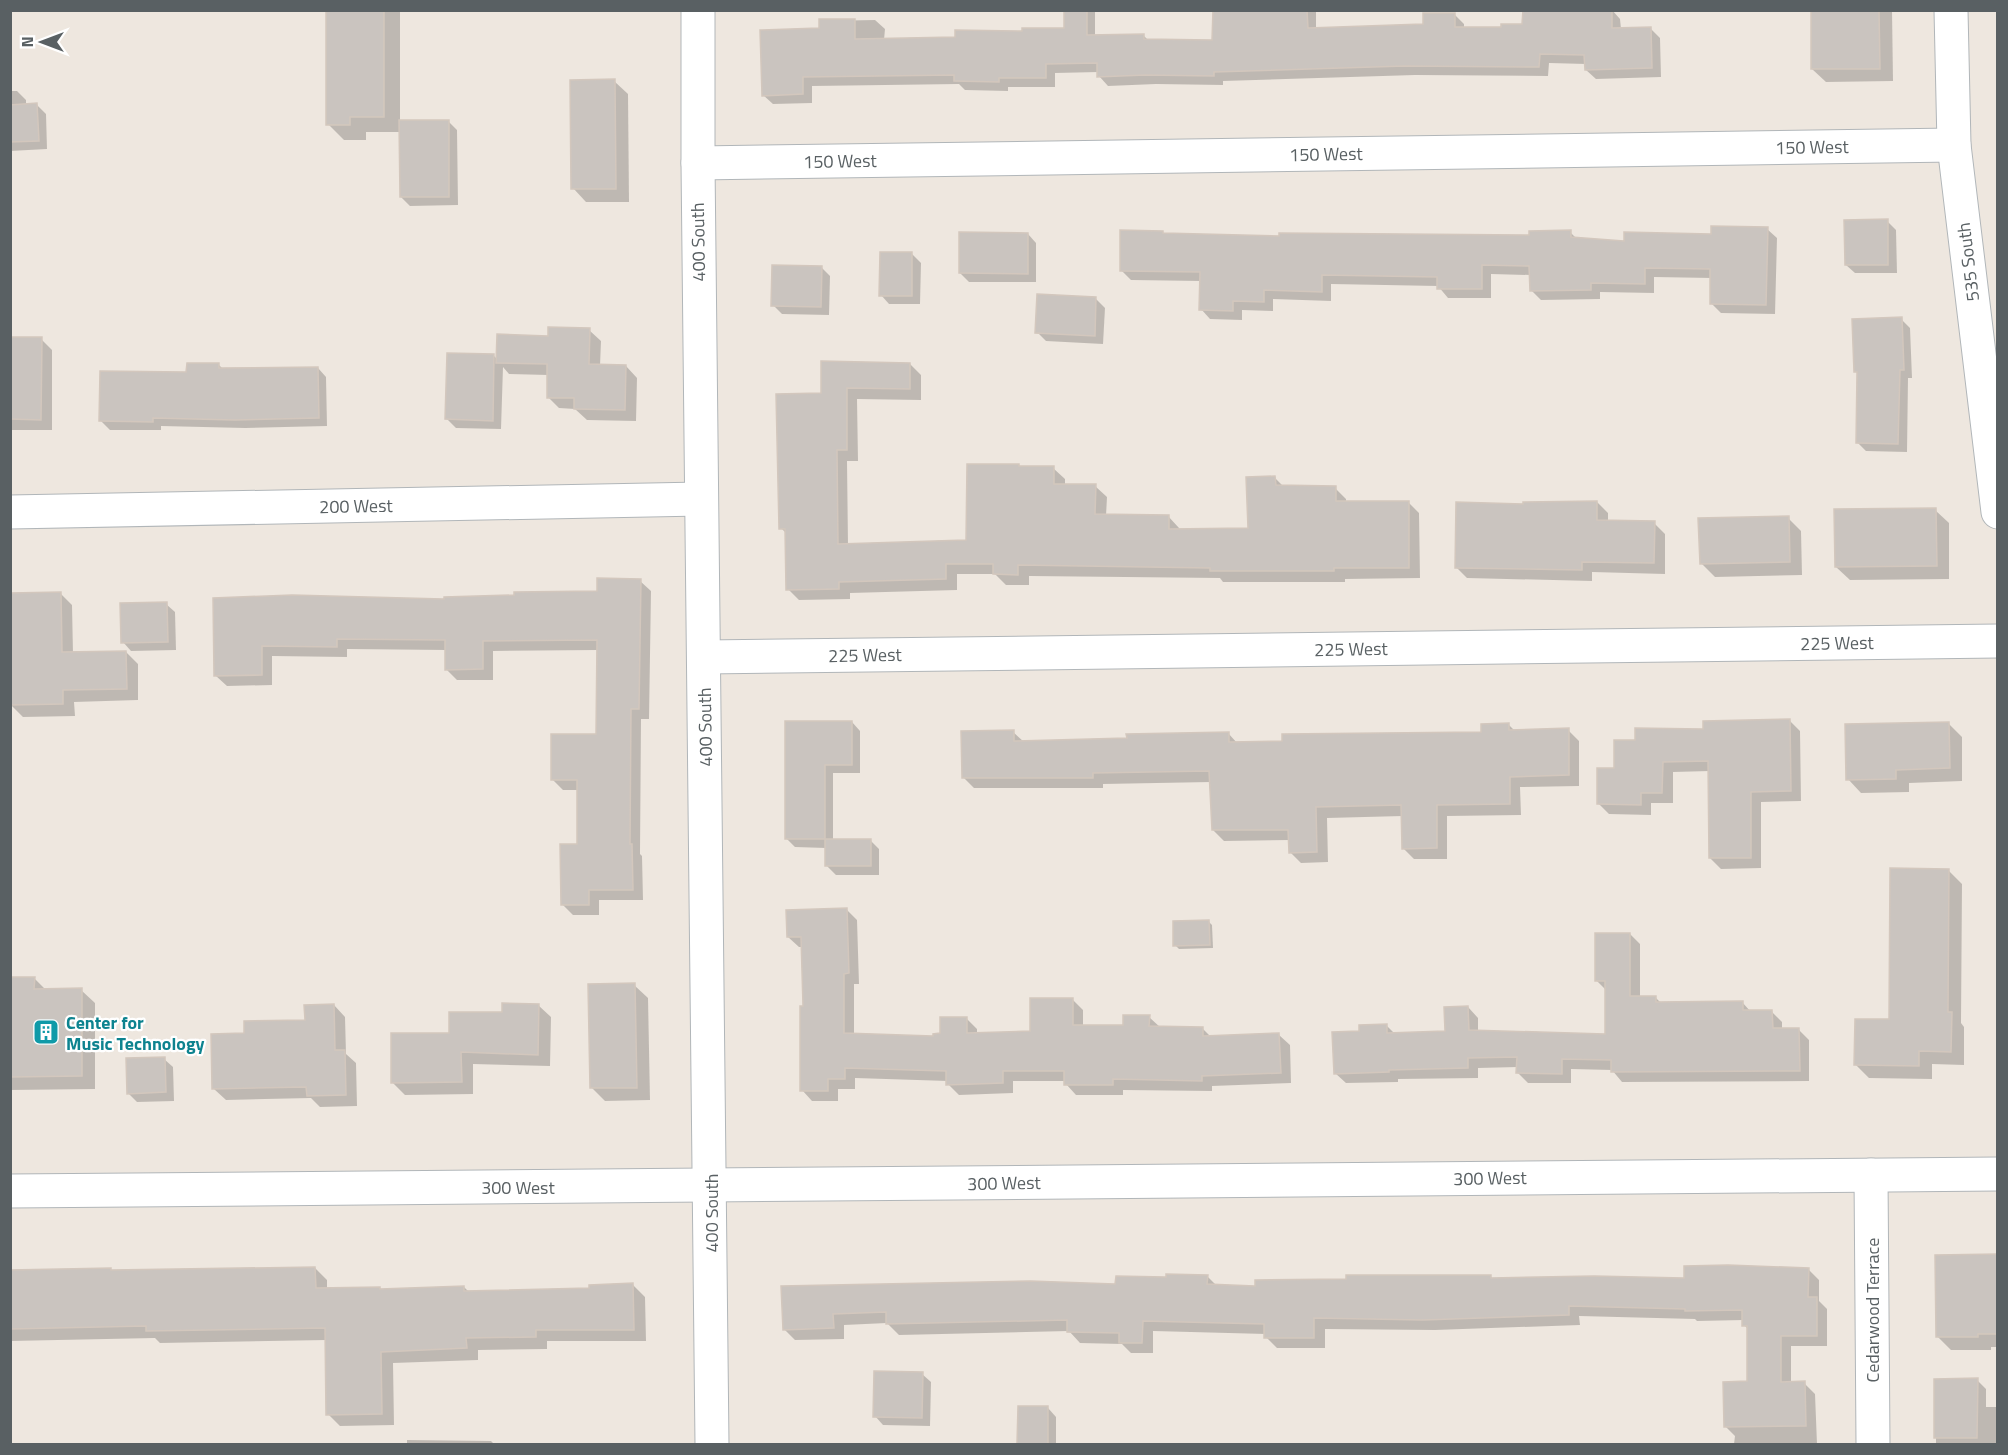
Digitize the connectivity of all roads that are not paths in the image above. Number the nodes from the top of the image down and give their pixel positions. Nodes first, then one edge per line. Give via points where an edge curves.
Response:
1 (698, 10) edge
2 (1951, 10) edge
3 (1954, 146) junction
4 (698, 163) junction
5 (701, 499) junction
6 (10, 512) edge
7 (1998, 512) edge
8 (1998, 641) edge
9 (705, 657) junction
10 (1998, 1174) edge
11 (1871, 1175) junction
12 (711, 1186) junction
13 (10, 1191) edge
14 (712, 1444) edge
15 (1873, 1444) edge

1 - 4 street, 400 South
2 - 3 street, 535 South
3 - 4 street, 150 West
3 - 7 street, 535 South
4 - 5 street, 400 South
5 - 6 street, 200 West
5 - 9 street, 400 South
8 - 9 street, 225 West
9 - 12 street, 400 South
10 - 11 street, 300 West
11 - 12 street, 300 West
11 - 15 street, Cedarwood Terrace
12 - 13 street, 300 West
12 - 14 street, 400 South

